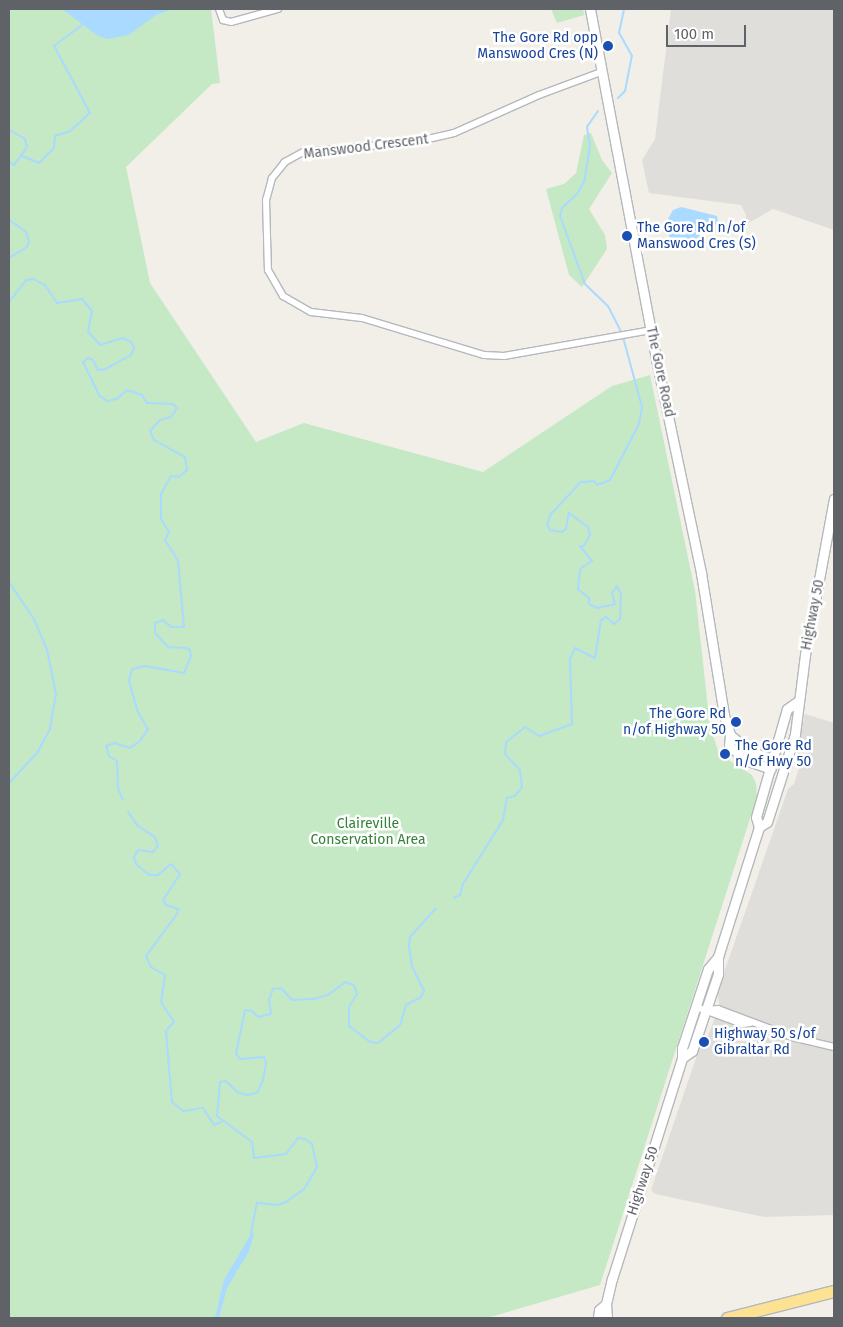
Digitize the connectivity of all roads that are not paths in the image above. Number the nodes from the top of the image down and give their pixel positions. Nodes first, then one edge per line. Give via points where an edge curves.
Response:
1 (218, 9) edge
2 (278, 9) edge
3 (590, 9) edge
4 (601, 72) junction
5 (651, 330) junction
6 (834, 499) edge
7 (798, 701) junction
8 (730, 735) junction
9 (774, 760) junction
10 (787, 764) junction
11 (771, 770) junction
12 (759, 827) junction
13 (718, 957) junction
14 (696, 1007) junction
15 (706, 1010) junction
16 (834, 1047) edge
17 (682, 1058) junction
18 (834, 1291) edge
19 (606, 1304) junction
20 (598, 1318) edge
21 (608, 1318) edge
22 (727, 1318) edge

1 - 2 street via 223,20 231,22
3 - 4 main road, The Gore Road
4 - 5 main road, The Gore Road
4 - 5 street, Manswood Crescent via 539,95 454,133 415,142 303,152 285,162 272,178 266,208 268,270 272,283 282,296 311,312 362,318 484,355 504,356
5 - 8 main road, The Gore Road via 701,573
6 - 7 main road, Highway 50
7 - 9 main road, Highway 50 via 787,709
7 - 10 main road, Highway 50 via 798,722
8 - 9 main road via 752,752
8 - 11 main road, The Gore Road via 729,746 738,755
9 - 10 main road
9 - 11 main road, Highway 50
10 - 12 main road, Highway 50 via 767,822
11 - 12 main road, Highway 50 via 756,817
12 - 13 main road, Highway 50
13 - 14 main road, Highway 50 via 708,969
13 - 15 main road, Highway 50 via 718,974
14 - 15 street
14 - 17 main road, Highway 50
15 - 16 street via 718,1010 750,1023
15 - 17 main road, Highway 50 via 692,1051
17 - 19 main road, Highway 50
18 - 22 highway
19 - 20 main road, Highway 50 via 599,1310
19 - 21 main road, Highway 50

